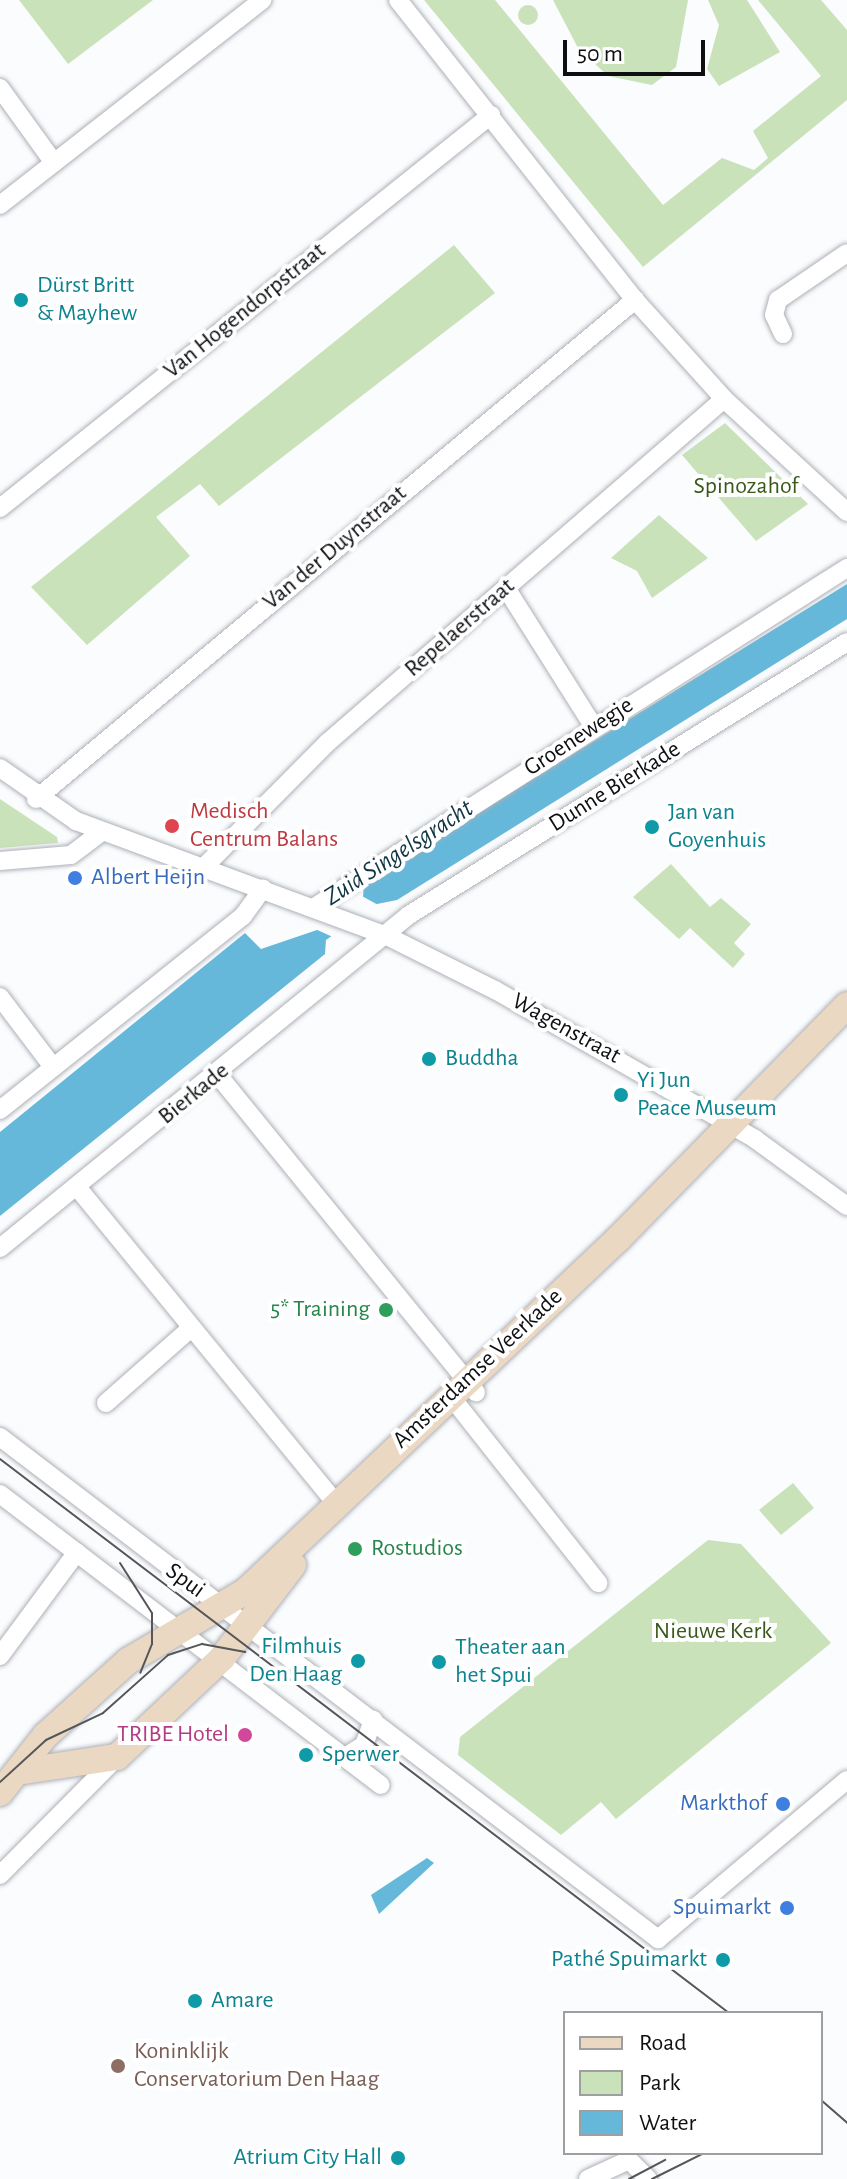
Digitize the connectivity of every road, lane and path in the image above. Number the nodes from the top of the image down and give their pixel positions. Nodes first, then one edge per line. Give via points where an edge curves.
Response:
1 (262, 0) edge
2 (398, 0) edge
3 (0, 88) edge
4 (491, 115) junction
5 (54, 163) junction
6 (0, 205) edge
7 (847, 253) edge
8 (635, 300) junction
9 (783, 334) dead end
10 (724, 399) junction
11 (0, 508) edge
12 (847, 512) edge
13 (847, 568) edge
14 (506, 588) junction
15 (847, 642) edge
16 (594, 727) junction
17 (0, 768) edge
18 (36, 799) junction
19 (102, 832) junction
20 (0, 861) edge
21 (204, 867) junction
22 (263, 888) junction
23 (313, 908) junction
24 (385, 935) junction
25 (0, 997) edge
26 (847, 1005) edge
27 (53, 1067) junction
28 (218, 1075) junction
29 (0, 1110) edge
30 (737, 1129) junction
31 (77, 1187) junction
32 (847, 1206) edge
33 (0, 1248) edge
34 (191, 1328) junction
35 (462, 1393) junction
36 (106, 1403) dead end
37 (0, 1437) edge
38 (0, 1494) edge
39 (336, 1504) junction
40 (77, 1552) junction
41 (598, 1583) dead end
42 (220, 1605) junction
43 (248, 1625) junction
44 (173, 1631) junction
45 (0, 1656) edge
46 (216, 1665) junction
47 (373, 1720) junction
48 (117, 1757) junction
49 (345, 1757) junction
50 (24, 1771) junction
51 (847, 1780) edge
52 (380, 1785) dead end
53 (0, 1793) edge
54 (0, 1875) edge
55 (588, 2179) edge
56 (648, 2179) edge

1 - 5 street
2 - 4 street
3 - 5 street
4 - 8 street
4 - 11 street, Van Hogendorpstraat
5 - 6 street
7 - 9 street via 778,300 774,315
8 - 10 street
8 - 18 street, Van der Duynstraat
10 - 12 street
10 - 14 street, Repelaerstraat
13 - 16 street, Groenewegje
14 - 16 street
14 - 21 street, Repelaerstraat via 327,743
15 - 24 street, Dunne Bierkade
16 - 23 street, Groenewegje
17 - 18 street, Wagenstraat
18 - 19 street, Wagenstraat
19 - 20 street via 71,855
19 - 21 street, Wagenstraat
21 - 22 street, Wagenstraat
22 - 23 street, Wagenstraat
22 - 27 street via 243,916
23 - 24 street, Wagenstraat
24 - 28 street, Bierkade
24 - 30 street, Wagenstraat
25 - 27 street
26 - 30 street, Amsterdamse Veerkade
27 - 29 street
28 - 31 street, Bierkade
28 - 35 street
30 - 32 street, Wagenstraat
30 - 35 street, Amsterdamse Veerkade
31 - 33 street, Bierkade
31 - 34 street
34 - 36 street
34 - 39 street
35 - 39 street, Amsterdamse Veerkade
35 - 41 street
35 - 43 street, Amsterdamse Veerkade via 285,1573
37 - 42 street, Spui
38 - 40 street, Spui
39 - 42 street, Amsterdamse Veerkade via 246,1591
40 - 44 street, Spui
40 - 45 street
42 - 43 street, Spui
42 - 44 street, Amsterdamse Veerkade
43 - 46 street, Amsterdamse Veerkade
43 - 47 street, Spui
44 - 46 street, Spui
44 - 50 street, Amsterdamse Veerkade via 75,1707 37,1746
46 - 48 street, Amsterdamse Veerkade
46 - 49 street, Spui
47 - 49 street via 364,1745
47 - 51 street, Spui via 658,1939
48 - 50 street
48 - 54 street
49 - 52 street, Spui
50 - 53 street, Amsterdamse Veerkade
55 - 56 street via 616,2162 638,2164

